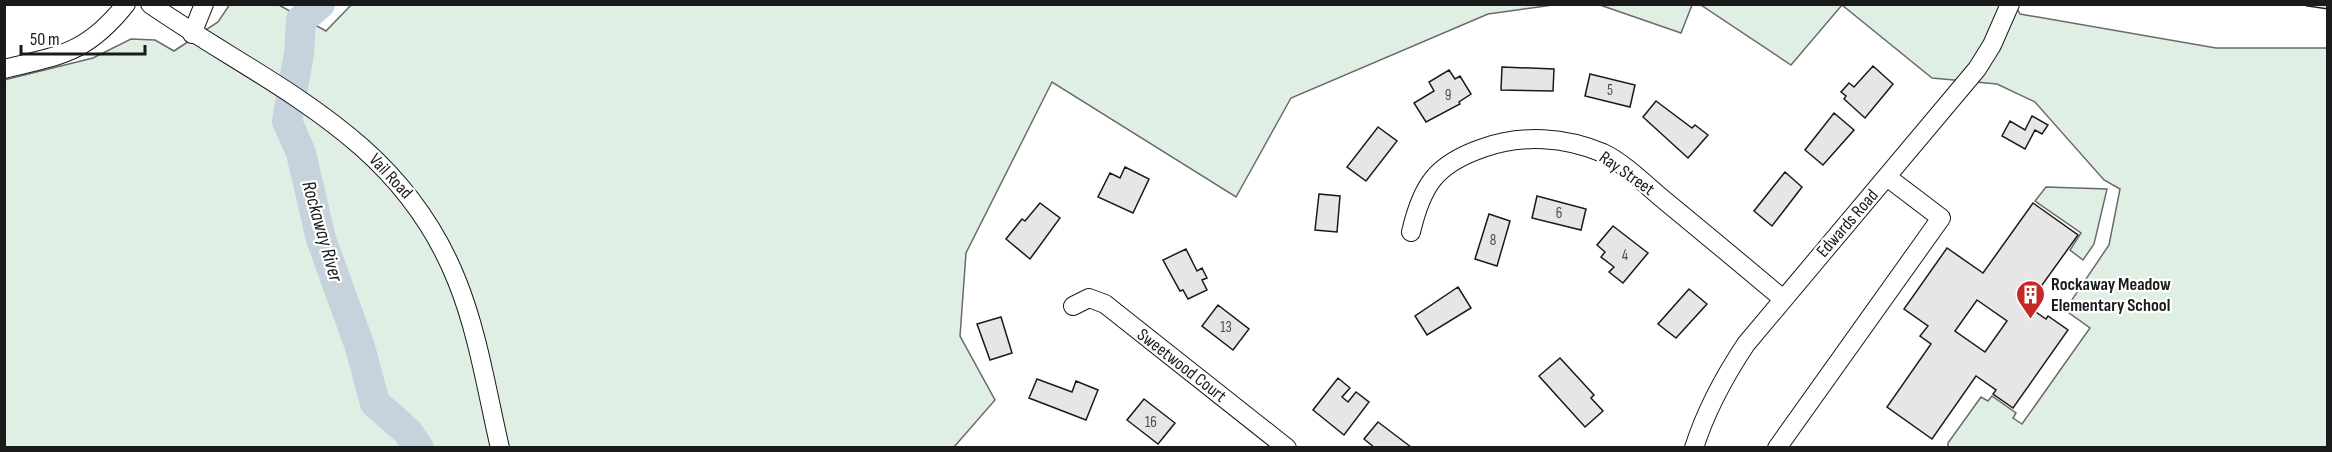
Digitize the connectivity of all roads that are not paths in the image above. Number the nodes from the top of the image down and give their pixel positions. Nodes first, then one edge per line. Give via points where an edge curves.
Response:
1 (126, 4) edge
2 (150, 4) edge
3 (204, 4) edge
4 (2010, 4) edge
5 (192, 34) junction
6 (4, 69) edge
7 (1887, 177) junction
8 (1411, 232) dead end
9 (1783, 299) junction
10 (1073, 306) dead end
11 (500, 447) edge
12 (1287, 447) edge
13 (1694, 447) edge
14 (1777, 447) edge

1 - 6 street via 96,37 78,48
2 - 5 street, Vail Road
3 - 5 street
4 - 7 street, Edwards Road via 1977,69
5 - 11 street, Vail Road via 332,122 376,158 429,222 468,310
7 - 9 street, Edwards Road
7 - 14 street via 1941,218
8 - 9 street, Ray Street via 1421,195 1452,162 1494,144 1562,141 1605,154
9 - 13 street, Edwards Road via 1727,373
10 - 12 street, Sweetwood Court via 1089,297 1105,304

